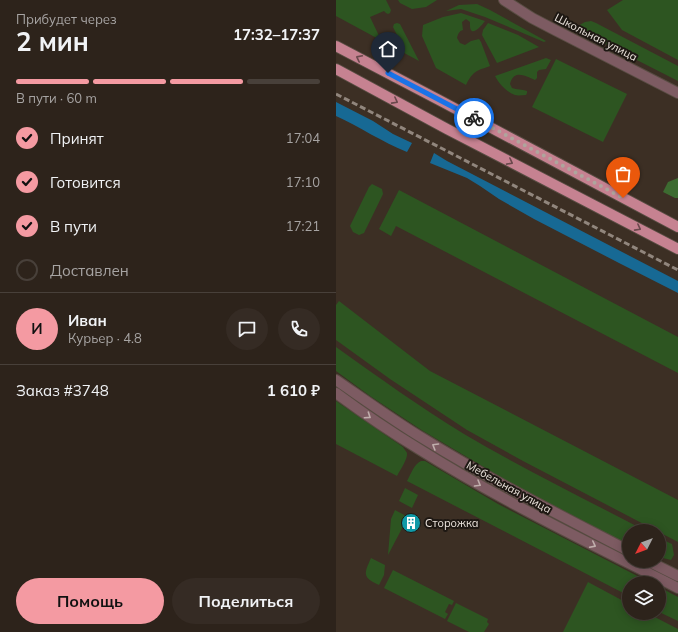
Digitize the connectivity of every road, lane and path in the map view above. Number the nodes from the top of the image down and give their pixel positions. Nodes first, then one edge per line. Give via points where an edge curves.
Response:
1 (506, 0) edge
2 (336, 46) edge
3 (336, 69) edge
4 (678, 93) edge
5 (678, 227) edge
6 (678, 249) edge
7 (336, 380) edge
8 (336, 393) edge
9 (622, 547) edge
10 (662, 568) edge
11 (678, 576) edge
12 (678, 588) edge

1 - 4 street, Школьная улица via 532,18
5 -> 2 main road
3 -> 6 main road
9 -> 7 street, Мебельная улица via 459,460
8 -> 12 street, Мебельная улица via 418,449 459,473
10 - 11 street

